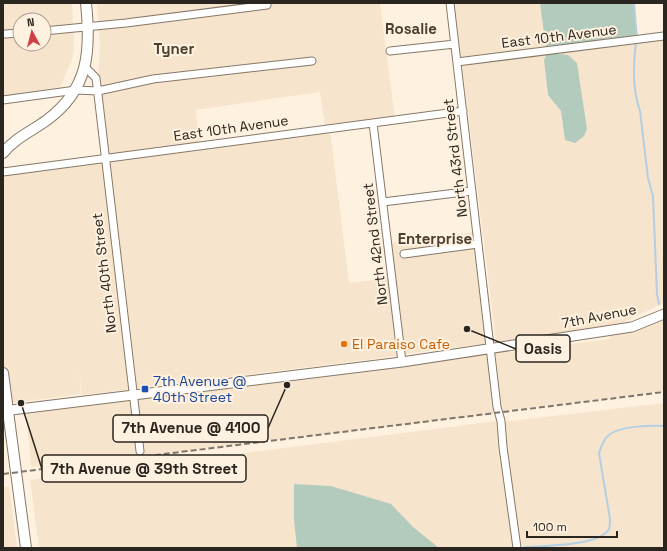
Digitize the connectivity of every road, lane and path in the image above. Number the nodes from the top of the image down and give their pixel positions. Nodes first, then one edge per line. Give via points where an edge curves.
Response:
1 (86, 3) edge
2 (450, 3) edge
3 (267, 5) dead end
4 (88, 28) junction
5 (52, 30) edge
6 (4, 34) dead end
7 (12, 34) edge
8 (664, 36) edge
9 (455, 44) junction
10 (390, 51) dead end
11 (312, 62) dead end
12 (457, 62) junction
13 (85, 68) junction
14 (76, 90) junction
15 (98, 91) junction
16 (3, 100) edge
17 (463, 111) junction
18 (373, 123) junction
19 (3, 153) edge
20 (105, 158) junction
21 (3, 172) edge
22 (472, 191) junction
23 (382, 202) junction
24 (478, 244) junction
25 (404, 254) dead end
26 (664, 314) edge
27 (491, 348) junction
28 (402, 362) junction
29 (3, 373) edge
30 (133, 395) junction
31 (5, 410) edge
32 (140, 451) dead end
33 (26, 548) edge
34 (517, 548) edge

1 - 4 main road
2 - 9 street, North 43rd Street
3 - 4 street
4 - 5 street
4 - 13 main road
6 - 7 street
8 - 12 street, East 10th Avenue
9 - 10 street
9 - 12 street, North 43rd Street
11 - 15 street via 153,79
12 - 17 street, North 43rd Street
13 - 14 main road
13 - 15 street, North 40th Street via 96,78
14 - 15 street
14 - 16 street
14 - 19 main road via 47,120 24,134
15 - 20 street, North 40th Street
17 - 18 street, East 10th Avenue
17 - 22 street, North 43rd Street
18 - 20 street, East 10th Avenue
18 - 23 street, North 42nd Street
20 - 21 street, East 10th Avenue
20 - 30 street, North 40th Street
22 - 23 street
22 - 24 street, North 43rd Street
23 - 28 street, North 42nd Street
24 - 25 street
24 - 27 street, North 43rd Street
26 - 27 street, 7th Avenue via 632,327
27 - 28 street, 7th Avenue
27 - 34 street, North 43rd Street
28 - 30 street, 7th Avenue
29 - 31 main road
30 - 31 street, 7th Avenue
30 - 32 street, North 40th Street
31 - 33 main road

